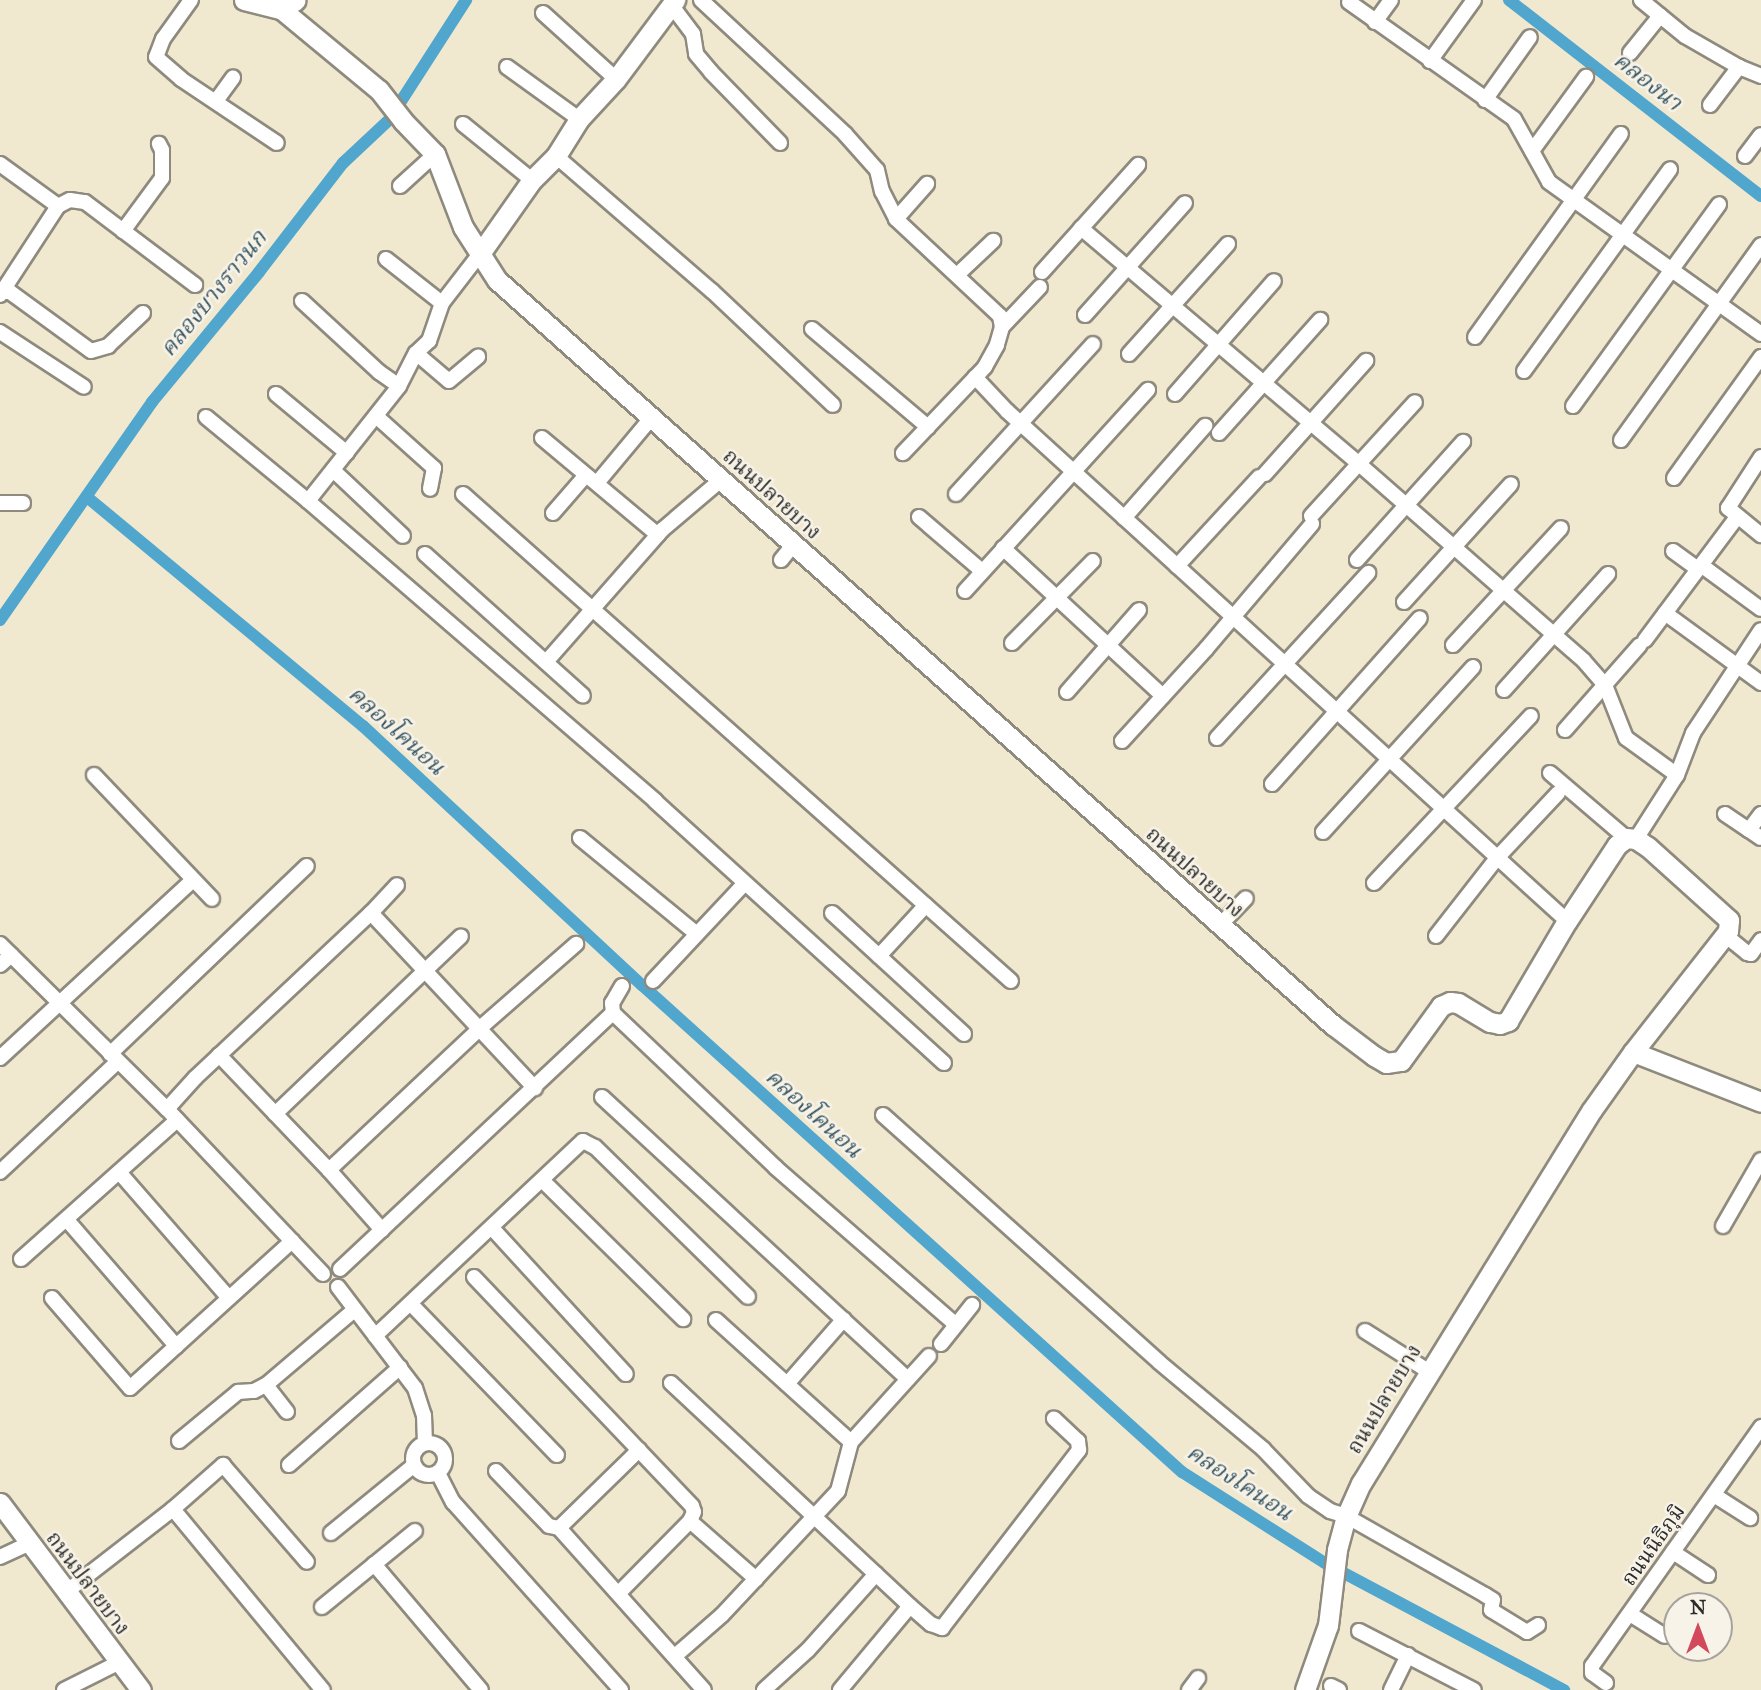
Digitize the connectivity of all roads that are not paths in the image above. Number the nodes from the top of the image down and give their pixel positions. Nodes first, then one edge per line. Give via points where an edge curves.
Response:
1 (191, 0) edge
2 (244, 0) edge
3 (701, 0) edge
4 (1391, 0) edge
5 (1474, 0) edge
6 (1641, 0) edge
7 (1349, 2) dead end
8 (674, 3) edge
9 (288, 5) edge
10 (543, 13) dead end
11 (1660, 16) junction
12 (1375, 22) junction
13 (1530, 37) dead end
14 (1630, 53) dead end
15 (1430, 61) junction
16 (507, 67) dead end
17 (1739, 67) junction
18 (1761, 76) edge
19 (1586, 77) dead end
20 (233, 78) dead end
21 (616, 79) junction
22 (1485, 100) junction
23 (216, 101) junction
24 (1710, 105) dead end
25 (579, 119) junction
26 (463, 124) dead end
27 (1621, 134) dead end
28 (1761, 135) edge
29 (276, 143) dead end
30 (780, 143) dead end
31 (159, 144) dead end
32 (1532, 152) junction
33 (435, 154) junction
34 (556, 156) junction
35 (1745, 156) dead end
36 (0, 164) edge
37 (1138, 165) dead end
38 (1670, 169) dead end
39 (532, 180) junction
40 (927, 184) dead end
41 (400, 186) dead end
42 (1573, 201) junction
43 (1185, 203) dead end
44 (1719, 204) dead end
45 (58, 206) junction
46 (896, 219) junction
47 (1081, 228) junction
48 (123, 231) junction
49 (1622, 235) junction
50 (993, 241) dead end
51 (1228, 244) dead end
52 (1761, 245) edge
53 (479, 255) junction
54 (386, 259) dead end
55 (1127, 267) junction
56 (1671, 270) junction
57 (957, 275) junction
58 (1273, 281) dead end
59 (195, 285) dead end
60 (1, 293) edge
61 (302, 301) dead end
62 (442, 303) junction
63 (1719, 304) junction
64 (1172, 307) junction
65 (143, 313) dead end
66 (1085, 315) dead end
67 (1320, 320) dead end
68 (1002, 327) junction
69 (812, 329) dead end
70 (0, 332) edge
71 (1761, 334) edge
72 (1475, 337) dead end
73 (1093, 344) dead end
74 (1217, 345) junction
75 (416, 353) junction
76 (1129, 355) dead end
77 (478, 357) dead end
78 (1761, 357) edge
79 (1366, 361) dead end
80 (1524, 371) dead end
81 (975, 377) junction
82 (1263, 385) junction
83 (399, 386) junction
84 (84, 387) dead end
85 (1148, 390) dead end
86 (276, 394) dead end
87 (1175, 394) dead end
88 (1415, 402) dead end
89 (833, 405) dead end
90 (1573, 406) dead end
91 (376, 416) junction
92 (206, 417) dead end
93 (652, 417) junction
94 (1019, 422) junction
95 (1310, 424) junction
96 (928, 426) junction
97 (1205, 426) dead end
98 (1219, 433) dead end
99 (542, 438) dead end
100 (1621, 440) dead end
101 (1462, 442) dead end
102 (347, 453) junction
103 (903, 453) dead end
104 (1760, 460) edge
105 (1358, 463) junction
106 (333, 470) junction
107 (1072, 471) junction
108 (1674, 478) dead end
109 (592, 479) junction
110 (722, 479) junction
111 (1511, 484) dead end
112 (430, 489) dead end
113 (463, 494) dead end
114 (956, 494) dead end
115 (308, 501) junction
116 (0, 503) edge
117 (23, 503) dead end
118 (1407, 506) junction
119 (553, 513) dead end
120 (919, 517) dead end
121 (1737, 517) junction
122 (1124, 518) junction
123 (1561, 528) dead end
124 (658, 535) junction
125 (1761, 535) edge
126 (403, 536) dead end
127 (794, 544) junction
128 (1454, 547) junction
129 (1003, 548) junction
130 (1673, 551) dead end
131 (425, 554) dead end
132 (781, 560) dead end
133 (1357, 560) dead end
134 (1093, 561) dead end
135 (1178, 566) junction
136 (1699, 567) junction
137 (982, 571) junction
138 (1368, 573) dead end
139 (1608, 574) dead end
140 (1502, 590) junction
141 (965, 591) dead end
142 (1057, 598) junction
143 (1404, 602) dead end
144 (594, 608) junction
145 (1761, 609) edge
146 (1139, 610) dead end
147 (1665, 613) junction
148 (1232, 616) junction
149 (1420, 618) dead end
150 (1761, 630) edge
151 (1555, 636) junction
152 (1012, 643) dead end
153 (1452, 645) dead end
154 (1108, 646) junction
155 (546, 662) junction
156 (1283, 663) junction
157 (1737, 666) junction
158 (1472, 667) dead end
159 (1761, 683) edge
160 (1605, 685) junction
161 (1504, 690) dead end
162 (1067, 692) dead end
163 (583, 696) dead end
164 (1163, 696) junction
165 (1337, 711) junction
166 (1531, 716) dead end
167 (1565, 730) dead end
168 (1217, 738) dead end
169 (1122, 741) dead end
170 (1389, 759) junction
171 (1550, 773) dead end
172 (94, 775) dead end
173 (1677, 775) junction
174 (1272, 784) dead end
175 (1558, 793) dead end
176 (1444, 809) junction
177 (1725, 814) dead end
178 (1761, 814) edge
179 (1323, 832) dead end
180 (1755, 834) edge
181 (580, 838) dead end
182 (1631, 838) junction
183 (1497, 858) junction
184 (307, 866) dead end
185 (192, 881) junction
186 (745, 883) junction
187 (1374, 883) dead end
188 (397, 885) dead end
189 (1246, 898) dead end
190 (212, 899) dead end
191 (926, 905) junction
192 (371, 913) junction
193 (832, 913) dead end
194 (1567, 921) junction
195 (1220, 925) junction
196 (697, 934) junction
197 (1725, 935) junction
198 (461, 936) dead end
199 (1436, 936) dead end
200 (1761, 940) edge
201 (0, 944) edge
202 (576, 944) dead end
203 (879, 956) junction
204 (6, 960) edge
205 (424, 971) junction
206 (653, 981) dead end
207 (1011, 981) dead end
208 (622, 986) dead end
209 (60, 1006) junction
210 (613, 1013) junction
211 (480, 1027) junction
212 (964, 1034) dead end
213 (1633, 1052) junction
214 (219, 1055) junction
215 (0, 1058) edge
216 (114, 1058) junction
217 (944, 1063) dead end
218 (535, 1088) junction
219 (602, 1097) dead end
220 (1761, 1102) edge
221 (275, 1114) junction
222 (172, 1115) junction
223 (883, 1115) dead end
224 (1761, 1160) edge
225 (329, 1170) junction
226 (0, 1172) edge
227 (119, 1172) junction
228 (543, 1181) junction
229 (67, 1220) junction
230 (1723, 1226) dead end
231 (492, 1228) junction
232 (382, 1230) junction
233 (292, 1241) junction
234 (21, 1259) dead end
235 (340, 1269) junction
236 (323, 1274) junction
237 (474, 1277) dead end
238 (338, 1287) junction
239 (748, 1297) dead end
240 (52, 1298) dead end
241 (229, 1298) junction
242 (411, 1304) junction
243 (972, 1305) dead end
244 (354, 1310) junction
245 (683, 1319) dead end
246 (844, 1319) junction
247 (716, 1320) dead end
248 (956, 1325) junction
249 (1366, 1331) dead end
250 (375, 1336) junction
251 (941, 1344) dead end
252 (176, 1346) junction
253 (929, 1356) dead end
254 (400, 1367) junction
255 (1427, 1371) junction
256 (626, 1374) dead end
257 (908, 1379) junction
258 (671, 1383) dead end
259 (787, 1384) junction
260 (266, 1385) junction
261 (287, 1412) dead end
262 (1054, 1419) dead end
263 (1759, 1433) edge
264 (179, 1441) dead end
265 (851, 1442) junction
266 (425, 1444) junction
267 (639, 1450) junction
268 (557, 1455) dead end
269 (289, 1465) dead end
270 (414, 1465) junction
271 (496, 1471) dead end
272 (438, 1472) junction
273 (1714, 1494) junction
274 (0, 1503) edge
275 (173, 1509) junction
276 (1346, 1516) junction
277 (814, 1517) junction
278 (1750, 1518) dead end
279 (690, 1521) junction
280 (6, 1522) edge
281 (559, 1528) junction
282 (415, 1531) dead end
283 (331, 1533) dead end
284 (30, 1543) junction
285 (1673, 1552) junction
286 (0, 1557) edge
287 (307, 1562) dead end
288 (374, 1564) junction
289 (876, 1574) junction
290 (1708, 1575) dead end
291 (755, 1579) junction
292 (66, 1592) junction
293 (620, 1592) junction
294 (911, 1606) junction
295 (322, 1607) dead end
296 (1630, 1614) junction
297 (1538, 1625) dead end
298 (1359, 1631) dead end
299 (1663, 1635) edge
300 (1408, 1655) junction
301 (674, 1656) junction
302 (120, 1662) junction
303 (1198, 1678) dead end
304 (1606, 1683) dead end
305 (64, 1690) edge
306 (141, 1690) edge
307 (323, 1690) edge
308 (481, 1690) edge
309 (621, 1690) edge
310 (704, 1690) edge
311 (764, 1690) edge
312 (840, 1690) edge
313 (1189, 1690) edge
314 (1305, 1690) edge
315 (1391, 1690) edge
316 (1474, 1690) edge

1 - 23 street via 156,57
2 - 9 street
3 - 46 street via 845,134 877,170
4 - 12 street
5 - 15 street
6 - 11 street
7 - 12 street
8 - 21 street
8 - 30 street via 693,34 696,54
9 - 33 street, ถนนปลายบาง via 379,90
10 - 21 street
11 - 14 street
11 - 17 street
12 - 15 street
13 - 22 street
15 - 22 street
16 - 25 street
17 - 18 street
17 - 24 street
19 - 32 street
20 - 23 street
21 - 25 street
22 - 32 street via 1514,119
23 - 29 street
25 - 34 street
26 - 39 street
27 - 42 street
28 - 35 street
31 - 48 street via 162,178
32 - 42 street via 1549,182
33 - 41 street
33 - 53 street, ถนนปลายบาง
34 - 39 street
34 - 89 street via 712,291
36 - 45 street
37 - 47 street
38 - 49 street
39 - 53 street
40 - 46 street
42 - 49 street
42 - 72 street
43 - 55 street
44 - 56 street
45 - 48 street via 70,200 85,202
45 - 60 street
46 - 57 street
47 - 55 street
47 - 68 street
48 - 59 street
49 - 56 street
49 - 80 street
50 - 57 street
51 - 64 street
52 - 63 street
53 - 62 street
53 - 93 street, ถนนปลายบาง via 498,280
54 - 62 street
55 - 64 street
55 - 66 street
56 - 63 street
56 - 90 street
57 - 68 street via 1000,316
58 - 74 street
60 - 65 street via 10,292 91,351 108,346
61 - 83 street
62 - 75 street via 429,341
63 - 71 street
63 - 100 street
64 - 74 street
64 - 76 street
67 - 82 street
68 - 81 street via 985,368
69 - 96 street
70 - 84 street
73 - 94 street
74 - 82 street
74 - 87 street
75 - 77 street via 449,380
75 - 83 street
78 - 108 street
79 - 95 street
81 - 94 street
81 - 96 street
82 - 95 street
82 - 98 street
83 - 91 street
85 - 107 street
86 - 102 street
88 - 105 street
91 - 102 street
91 - 112 street via 434,468
92 - 115 street
93 - 109 street
93 - 110 street, ถนนปลายบาง
94 - 107 street
94 - 114 street
95 - 105 street
95 - 135 street
96 - 103 street
97 - 122 street
99 - 109 street
101 - 118 street
102 - 106 street
104 - 121 street via 1728,505
105 - 118 street
105 - 148 street
106 - 115 street
106 - 126 street
107 - 122 street
107 - 129 street
109 - 119 street
109 - 124 street
110 - 124 street
110 - 127 street, ถนนปลายบาง
111 - 128 street
113 - 144 street
115 - 186 street
116 - 117 street
118 - 128 street
118 - 133 street
120 - 137 street
121 - 125 street
121 - 136 street
122 - 135 street
123 - 140 street
124 - 144 street
127 - 132 street
127 - 195 street, ถนนปลายบาง
128 - 140 street
128 - 143 street
129 - 137 street
129 - 142 street
130 - 136 street
131 - 155 street
134 - 142 street
135 - 148 street
136 - 145 street
136 - 147 street
137 - 141 street
138 - 156 street
139 - 151 street
140 - 151 street
140 - 153 street
142 - 152 street
142 - 154 street
144 - 155 street
144 - 191 street
146 - 154 street
147 - 157 street
147 - 160 street
148 - 156 street
148 - 164 street
149 - 165 street
150 - 157 street
151 - 160 street
151 - 161 street
154 - 162 street
154 - 164 street
155 - 163 street
156 - 165 street
156 - 168 street
157 - 159 street
157 - 173 street via 1693,733
158 - 170 street
160 - 167 street
160 - 173 street via 1626,738
164 - 169 street
165 - 170 street
165 - 174 street
166 - 176 street
170 - 176 street
170 - 179 street
171 - 182 street
172 - 185 street
173 - 182 street
175 - 183 street
176 - 183 street
176 - 187 street
177 - 180 street
178 - 180 street
181 - 196 street
182 - 194 street, ถนนปลายบาง via 1617,845
182 - 197 street via 1726,916 1730,924
183 - 194 street
183 - 199 street
184 - 216 street
185 - 190 street
185 - 209 street
186 - 196 street
186 - 217 street
188 - 192 street
189 - 195 street
191 - 203 street
191 - 207 street
192 - 205 street
192 - 214 street
193 - 203 street
194 - 195 street, ถนนปลายบาง via 1508,1021 1490,1022 1450,1002 1441,1006 1401,1061 1394,1064 1374,1056 1333,1025
196 - 206 street
197 - 200 street via 1751,954
197 - 213 street, ถนนปลายบาง
198 - 205 street
201 - 204 street
202 - 211 street
203 - 212 street
204 - 209 street
205 - 211 street
205 - 221 street
208 - 210 street via 612,1003
209 - 215 street
209 - 216 street
210 - 218 street
210 - 248 street via 775,1167
211 - 218 street
211 - 225 street
213 - 220 street
213 - 255 street, ถนนปลายบาง via 1583,1122
214 - 221 street
214 - 222 street
216 - 222 street
216 - 226 street
218 - 232 street
219 - 246 street
221 - 225 street
222 - 227 street
222 - 233 street
223 - 276 street via 1263,1449 1308,1496
224 - 230 street
225 - 232 street
227 - 229 street
227 - 241 street
228 - 231 street
228 - 239 street via 577,1144 588,1142
228 - 245 street
229 - 234 street
229 - 252 street
231 - 242 street
231 - 256 street
232 - 235 street
233 - 236 street
233 - 241 street
235 - 236 street via 328,1268
235 - 238 street via 343,1281
236 - 238 street via 326,1286
237 - 267 street
238 - 244 street
240 - 252 street via 130,1388
241 - 252 street
242 - 250 street
242 - 268 street
243 - 248 street
244 - 250 street
244 - 260 street
246 - 257 street
246 - 259 street
247 - 259 street
248 - 251 street
249 - 255 street
250 - 254 street
253 - 257 street
254 - 266 street via 415,1388 424,1415
254 - 269 street
255 - 276 street, ถนนปลายบาง
257 - 265 street
258 - 277 street
259 - 265 street
260 - 261 street
260 - 264 street via 238,1392
262 - 294 street via 1078,1441 1079,1450 950,1623 938,1628
263 - 273 street, ถนนนิธิภุมิ
265 - 277 street via 838,1491
266 - 270 street via 414,1454
266 - 272 street via 436,1445 444,1453
267 - 279 street via 692,1506
267 - 281 street
270 - 272 street via 427,1475
270 - 283 street
271 - 281 street via 549,1526
272 - 309 street via 453,1502
273 - 278 street
273 - 285 street, ถนนนิธิภุมิ
274 - 280 street, ถนนปลายบาง
275 - 287 street via 223,1465
275 - 292 street
275 - 307 street
276 - 297 street via 1489,1597 1491,1610 1527,1632
276 - 314 street, ถนนปลายบาง via 1328,1625
277 - 289 street
277 - 291 street
279 - 291 street
279 - 293 street
280 - 284 street, ถนนปลายบาง
281 - 293 street
282 - 288 street
284 - 286 street
284 - 292 street, ถนนปลายบาง
285 - 290 street
285 - 296 street, ถนนนิธิภุมิ
288 - 295 street
288 - 308 street
289 - 294 street
289 - 311 street via 808,1650
291 - 301 street
292 - 302 street, ถนนปลายบาง
293 - 301 street
294 - 312 street
296 - 299 street
296 - 304 street, ถนนนิธิภุมิ via 1592,1666 1592,1673
298 - 300 street
300 - 315 street
300 - 316 street
301 - 310 street
302 - 305 street
302 - 306 street, ถนนปลายบาง
303 - 313 street

